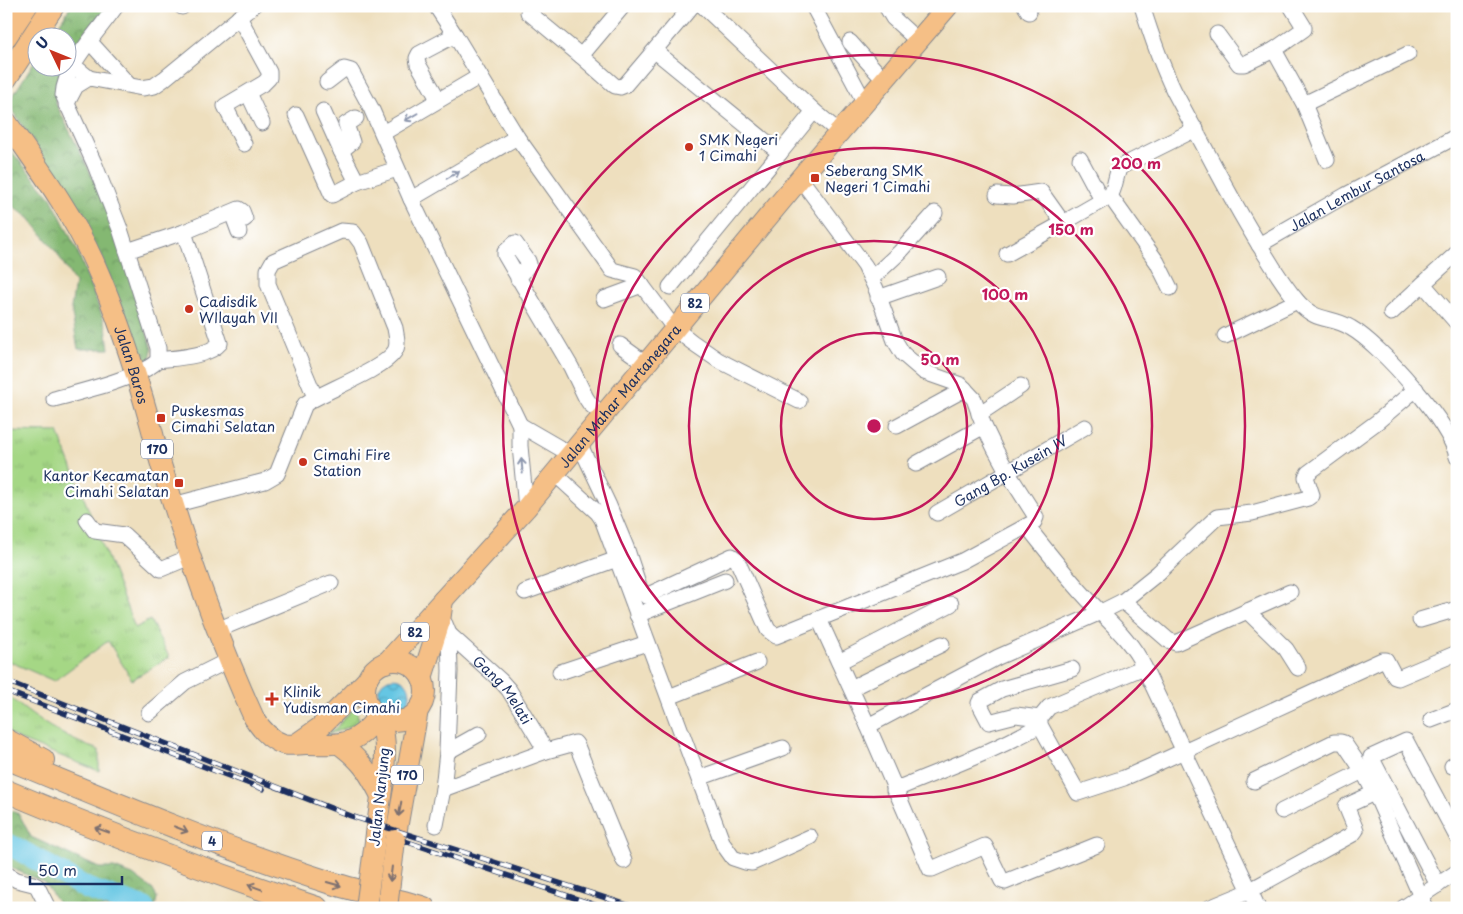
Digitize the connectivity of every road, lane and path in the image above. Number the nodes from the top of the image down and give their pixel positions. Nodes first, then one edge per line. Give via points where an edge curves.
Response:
1 (26, 6) edge
2 (53, 6) edge
3 (116, 6) edge
4 (253, 6) edge
5 (622, 6) edge
6 (692, 6) edge
7 (703, 6) edge
8 (813, 6) edge
9 (886, 6) edge
10 (948, 6) edge
11 (1142, 6) edge
12 (1291, 6) edge
13 (527, 8) edge
14 (441, 10) edge
15 (240, 17) junction
16 (1217, 34) dead end
17 (455, 35) junction
18 (6, 36) edge
19 (918, 41) junction
20 (90, 42) junction
21 (850, 42) dead end
22 (1274, 50) junction
23 (655, 51) junction
24 (1408, 54) dead end
25 (581, 56) junction
26 (78, 57) edge
27 (78, 69) edge
28 (480, 76) junction
29 (6, 78) edge
30 (67, 78) edge
31 (89, 78) junction
32 (884, 80) junction
33 (327, 82) dead end
34 (128, 84) junction
35 (248, 93) junction
36 (438, 100) junction
37 (865, 102) junction
38 (1304, 104) junction
39 (66, 105) junction
40 (323, 111) dead end
41 (814, 111) junction
42 (296, 115) dead end
43 (356, 118) dead end
44 (6, 121) edge
45 (262, 123) dead end
46 (1196, 129) junction
47 (839, 132) junction
48 (382, 133) junction
49 (1457, 136) edge
50 (516, 138) junction
51 (244, 144) dead end
52 (341, 151) junction
53 (780, 152) junction
54 (1080, 159) dead end
55 (1327, 160) dead end
56 (397, 169) junction
57 (800, 178) junction
58 (357, 182) junction
59 (997, 195) dead end
60 (1106, 198) junction
61 (411, 199) junction
62 (935, 214) dead end
63 (239, 221) dead end
64 (1063, 223) junction
65 (184, 232) junction
66 (1259, 245) junction
67 (127, 251) junction
68 (1457, 253) edge
69 (1006, 254) dead end
70 (938, 277) dead end
71 (872, 278) junction
72 (518, 279) dead end
73 (1424, 284) junction
74 (642, 285) junction
75 (670, 287) dead end
76 (1170, 288) dead end
77 (878, 298) junction
78 (604, 299) dead end
79 (1297, 301) junction
80 (1391, 313) dead end
81 (1457, 323) edge
82 (674, 328) junction
83 (1225, 336) dead end
84 (620, 345) dead end
85 (158, 360) junction
86 (645, 363) junction
87 (135, 374) junction
88 (1021, 386) dead end
89 (966, 389) junction
90 (1416, 389) junction
91 (315, 397) junction
92 (54, 399) dead end
93 (800, 401) dead end
94 (602, 415) junction
95 (981, 420) junction
96 (520, 425) junction
97 (897, 426) dead end
98 (1084, 428) dead end
99 (574, 449) junction
100 (1457, 457) edge
101 (916, 464) dead end
102 (554, 473) junction
103 (1008, 473) junction
104 (173, 505) junction
105 (526, 508) junction
106 (937, 513) dead end
107 (87, 520) dead end
108 (1027, 526) junction
109 (190, 557) junction
110 (617, 559) junction
111 (725, 580) dead end
112 (331, 583) dead end
113 (525, 592) dead end
114 (1290, 592) dead end
115 (443, 600) junction
116 (1123, 600) junction
117 (952, 604) dead end
118 (1457, 609) edge
119 (1247, 611) junction
120 (1101, 612) junction
121 (637, 614) junction
122 (819, 619) junction
123 (1420, 620) dead end
124 (444, 628) junction
125 (217, 630) junction
126 (647, 643) junction
127 (942, 644) dead end
128 (1457, 653) edge
129 (230, 660) junction
130 (386, 662) junction
131 (757, 662) dead end
132 (839, 662) junction
133 (1144, 667) junction
134 (1298, 668) dead end
135 (1072, 669) dead end
136 (560, 672) dead end
137 (422, 678) junction
138 (367, 680) junction
139 (851, 688) junction
140 (669, 696) junction
141 (418, 710) junction
142 (1457, 710) edge
143 (149, 714) dead end
144 (378, 717) junction
145 (1432, 720) dead end
146 (1040, 722) junction
147 (868, 726) junction
148 (479, 734) dead end
149 (6, 740) edge
150 (296, 744) junction
151 (339, 744) junction
152 (783, 748) dead end
153 (546, 751) junction
154 (1184, 751) junction
155 (447, 752) junction
156 (6, 758) edge
157 (1363, 771) junction
158 (699, 778) junction
159 (1254, 781) dead end
160 (443, 789) junction
161 (894, 790) junction
162 (6, 791) edge
163 (381, 796) junction
164 (1381, 797) junction
165 (1282, 811) dead end
166 (154, 819) junction
167 (436, 825) dead end
168 (810, 837) dead end
169 (1457, 837) edge
170 (1097, 845) dead end
171 (624, 861) dead end
172 (1457, 872) edge
173 (10, 882) edge
174 (1438, 885) junction
175 (1248, 891) junction
176 (1423, 903) edge
177 (48, 908) edge
178 (318, 908) edge
179 (366, 908) edge
180 (387, 908) edge
181 (424, 908) edge
182 (1209, 908) edge
183 (1258, 908) edge
184 (1403, 908) edge

1 - 18 highway
2 - 29 highway
3 - 20 street
4 - 15 street
5 - 25 street
6 - 23 street
7 - 41 street
8 - 37 street
9 - 19 street via 893,18
10 - 19 main road, Jalan Mahar Martanegara / 82
11 - 46 street via 1169,79
12 - 22 street via 1304,30
13 - 25 street
14 - 17 street
15 - 34 street via 154,86 142,88
15 - 35 street via 269,78
16 - 22 street via 1239,64
17 - 28 street
17 - 36 street via 417,58
19 - 32 main road, Jalan Mahar Martanegara / 82
20 - 26 street
20 - 34 street
21 - 32 street
22 - 38 street
23 - 25 street via 620,87
23 - 53 street
24 - 38 street
27 - 31 street
28 - 36 street
28 - 50 street
30 - 39 street via 63,88
31 - 34 street
31 - 39 street via 76,86
32 - 37 main road, Jalan Mahar Martanegara / 82
33 - 48 street via 344,69 350,71
35 - 45 street
35 - 51 street via 225,106
36 -> 48 street
37 - 47 main road, Jalan Mahar Martanegara / 82
38 - 55 street
39 - 67 street via 95,165
40 - 52 street
41 - 47 street
41 - 53 street
42 - 58 street via 332,195
43 - 52 street via 346,124 352,142
44 - 87 main road, Jalan Baros / 170 via 62,201 94,261 114,308
46 - 60 street via 1120,168 1115,189
46 - 66 street
47 - 57 main road, Jalan Mahar Martanegara / 82
48 - 56 street
49 - 66 street, Jalan Lembur Santosa
61 -> 50 street
50 - 74 street via 610,268 635,276
52 - 58 street
53 - 75 street
54 - 60 street
56 - 58 street
56 - 61 street
57 - 71 street
57 - 82 main road, Jalan Mahar Martanegara / 82
59 - 64 street via 1041,192
60 - 64 street
60 - 76 street via 1157,262
61 - 96 street
62 - 71 street
63 - 65 street
64 - 69 street
65 - 67 street
65 - 85 street via 220,343 195,356
66 - 79 street
67 - 85 street via 158,348
68 - 73 street
70 - 77 street
71 - 77 street
72 - 94 street via 586,398
73 - 80 street
73 - 81 street
74 - 78 street
74 - 82 street
77 - 89 street via 895,341 908,360 924,372
79 - 83 street
79 - 90 street via 1312,315 1354,329 1378,348
82 - 86 main road, Jalan Mahar Martanegara / 82
82 - 93 street via 718,360
84 - 86 street
85 - 87 street
86 - 94 main road, Jalan Mahar Martanegara / 82
87 - 92 street
87 - 104 main road, Jalan Baros / 170
88 - 95 street
89 - 95 street via 974,398
89 - 97 street
90 - 100 street via 1451,440
90 - 116 street via 1308,473 1310,497 1252,513 1213,519 1158,573
91 - 91 street via 380,365 395,350 395,328 361,243 353,232 341,231 273,261 268,270 268,284
91 - 104 street via 304,404 278,474 265,481
94 - 99 main road, Jalan Mahar Martanegara / 82
95 - 101 street
95 - 103 street
96 - 99 street
105 -> 96 street
98 - 103 street, Gang Bp. Kusein IV
99 - 102 main road, Jalan Mahar Martanegara / 82
99 - 122 street via 609,506 639,590 646,596 732,556 737,560 768,630 774,636
102 - 105 main road, Jalan Mahar Martanegara / 82
102 - 110 street via 598,513
103 - 106 street, Gang Bp. Kusein IV
103 - 108 street via 1036,517
104 - 109 main road, Jalan Baros / 170
105 - 115 main road, Jalan Mahar Martanegara / 82
107 - 109 street via 95,531 124,536 161,569
108 - 120 street
108 - 122 street via 962,561
109 - 125 main road, Jalan Baros / 170
110 - 113 street
110 - 121 street
111 - 121 street
112 - 125 street
114 - 119 street
115 - 124 main road, 82
115 - 130 main road, Jalan Mahar Martanegara / 82
116 - 119 street via 1168,640 1176,643
116 - 120 street
117 - 132 street
118 - 123 street
119 - 134 street via 1286,649
120 - 133 street via 1126,639
120 - 147 street via 998,657
121 - 126 street
122 - 132 street
124 - 137 main road, 82
124 - 153 street, Gang Melati via 509,690
124 - 155 street via 450,672
125 - 129 main road, Jalan Baros / 170
126 - 136 street
126 - 140 street
127 - 139 street
128 - 154 street via 1398,678 1386,660 1382,660
129 - 143 street via 185,682
129 - 150 main road, Jalan Baros / 170 via 261,729 284,744
130 - 137 main road via 406,664
130 - 138 main road via 378,666
131 - 140 street
132 - 139 street
133 - 146 street via 1049,706
133 - 154 street
135 - 146 street via 1002,689 980,700 989,722 1016,715
137 - 141 main road, 170 via 425,694
138 - 144 main road, 170 via 367,703
138 - 150 main road via 319,728
139 - 147 street
140 - 158 street
141 - 144 main road via 408,718 395,721
141 -> 180 main road, Jalan Nanjung / 170, bridge via 395,840
142 - 145 street
144 - 151 main road, Jalan Baros / 170 via 368,731
144 - 163 main road, Jalan Nanjung / 170 via 384,734
146 - 154 street via 1080,794
146 - 161 street via 980,755
147 - 161 street
148 - 155 street
149 - 166 highway
150 - 151 main road, Jalan Baros / 170
151 - 163 main road, 170 via 364,766
152 - 158 street
153 - 160 street
153 - 171 street via 572,743 577,746
154 - 175 street
155 - 160 street
156 - 166 highway, 4
157 - 159 street via 1344,743 1338,741
157 - 164 street
157 - 165 street
158 - 168 street via 723,844 733,858 752,862
160 - 167 street
161 - 170 street via 931,869 985,846 1002,881 1006,882
178 -> 162 highway, 4 via 101,830
163 - 179 main road, Jalan Nanjung / 170, bridge
164 - 169 street via 1371,758 1406,741
164 - 174 street
164 - 175 street via 1346,806 1355,833
164 - 176 street
166 -> 181 highway, 4 via 330,883
172 - 174 street
173 - 177 street via 37,886
174 - 176 street
175 - 182 street
175 - 183 street
176 - 184 street

